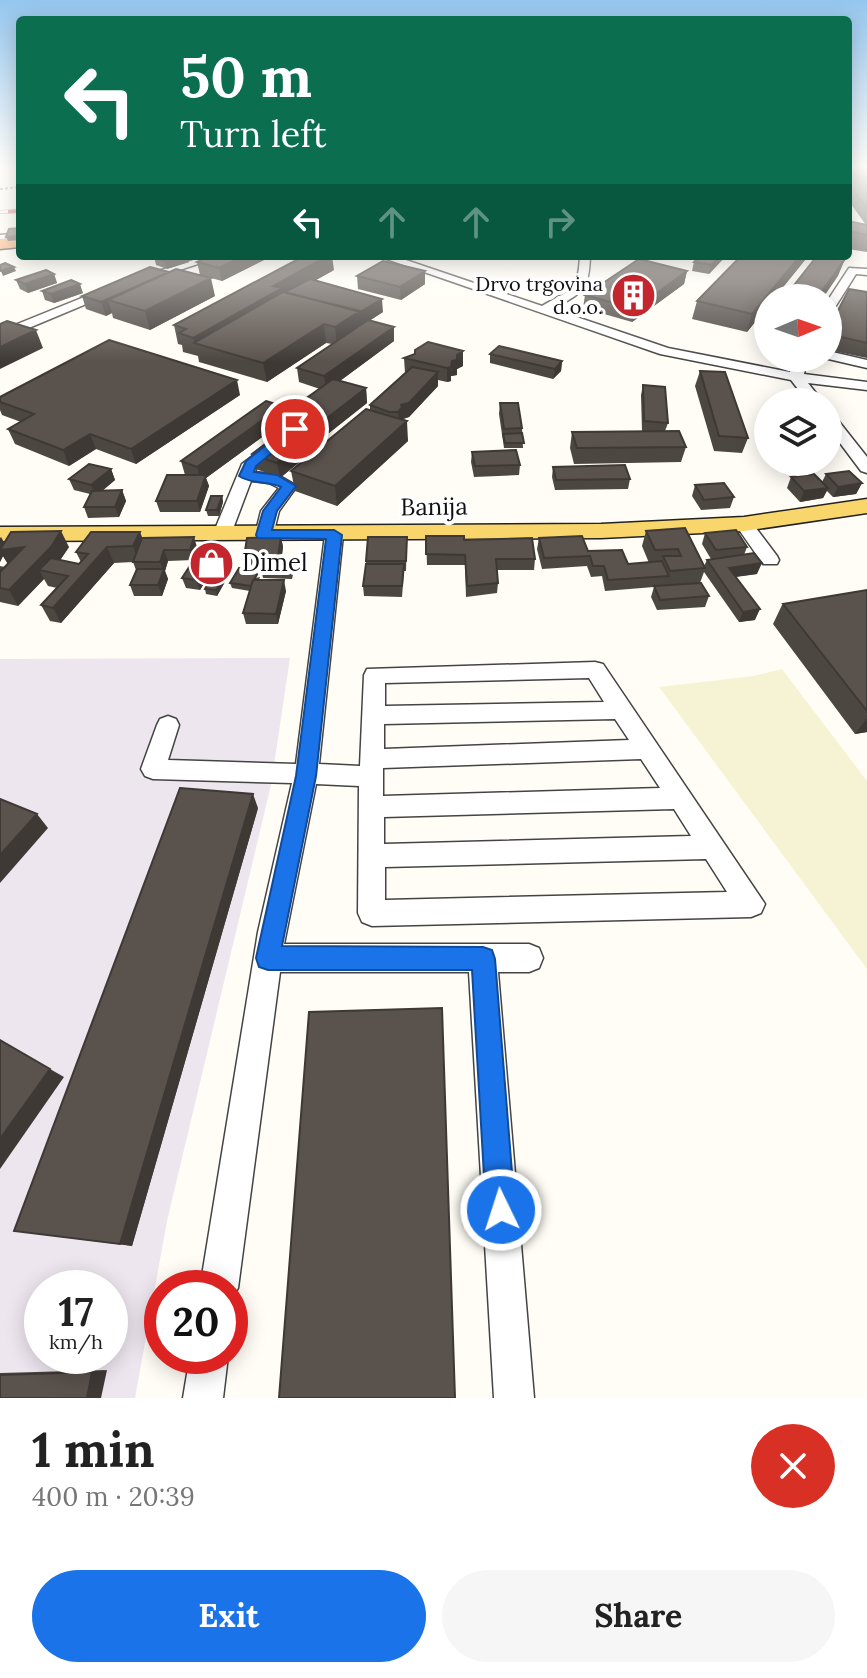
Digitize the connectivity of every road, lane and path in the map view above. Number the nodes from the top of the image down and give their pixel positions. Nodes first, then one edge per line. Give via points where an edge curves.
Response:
1 (204, 260) edge
2 (395, 260) edge
3 (585, 260) edge
4 (867, 272) edge
5 (867, 284) edge
6 (844, 291) junction
7 (842, 293) edge
8 (543, 310) junction
9 (0, 336) edge
10 (842, 358) edge
11 (754, 361) edge
12 (867, 364) edge
13 (842, 369) edge
14 (867, 371) edge
15 (819, 372) edge
16 (867, 386) edge
17 (295, 429) edge
18 (842, 435) edge
19 (867, 468) edge
20 (246, 476) junction
21 (867, 506) edge
22 (744, 524) junction
23 (0, 534) edge
24 (222, 534) junction
25 (264, 535) junction
26 (334, 535) junction
27 (770, 560) dead end
28 (621, 710) junction
29 (374, 715) junction
30 (168, 725) dead end
31 (647, 749) junction
32 (371, 768) junction
33 (306, 776) junction
34 (680, 798) junction
35 (371, 807) junction
36 (713, 847) junction
37 (371, 856) junction
38 (268, 958) junction
39 (529, 958) dead end
40 (483, 959) junction
41 (222, 1270) edge
42 (206, 1374) edge
43 (203, 1398) edge
44 (514, 1398) edge

1 - 9 street via 118,287
2 - 8 street
3 - 8 street via 579,289
4 - 6 street via 853,270
5 - 6 street
6 - 7 street
8 - 11 street via 665,351
10 - 12 street
13 - 14 street
15 - 16 street
17 - 20 street via 250,464
18 - 19 street
20 - 24 street
20 - 25 street via 289,486 270,511
21 - 22 main road, Banija
22 - 26 main road, Banija
22 - 27 street
23 - 24 main road, Banija
24 - 25 main road, Banija
25 - 26 main road, Banija
26 - 33 street
28 - 29 street
28 - 29 street via 595,670 375,675
28 - 31 street
29 - 32 street
30 - 33 street via 153,769
31 - 32 street
31 - 34 street
32 - 33 street
32 - 35 street
33 - 38 street
34 - 35 street
34 - 36 street
35 - 37 street
36 - 37 street
36 - 37 street via 751,904 372,913
38 - 40 street
38 - 41 street
39 - 40 street
40 - 44 street
42 - 43 street

